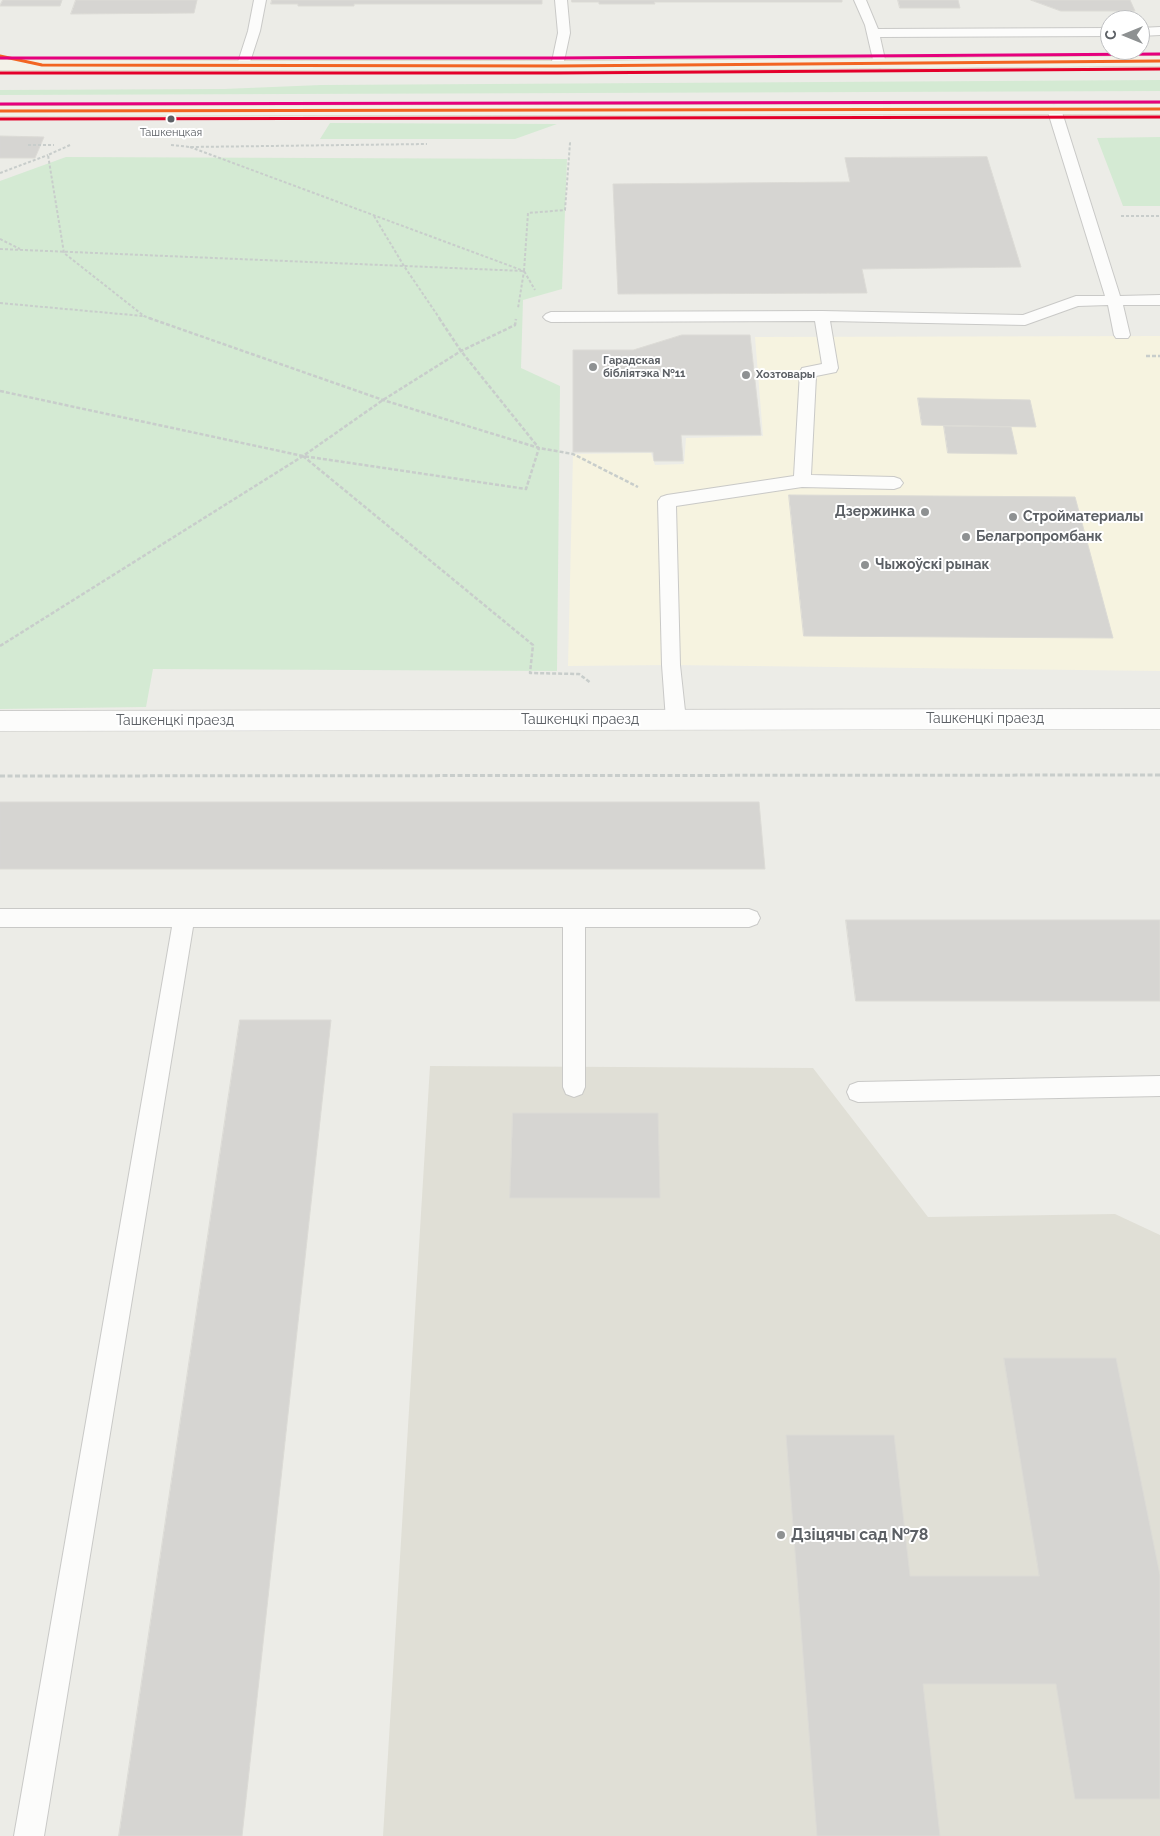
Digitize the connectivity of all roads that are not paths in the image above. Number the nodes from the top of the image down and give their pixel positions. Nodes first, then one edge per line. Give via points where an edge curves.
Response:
1 (260, 0) edge
2 (561, 0) edge
3 (860, 0) edge
4 (1100, 32) edge
5 (873, 33) junction
6 (0, 56) edge
7 (1160, 61) edge
8 (880, 64) junction
9 (0, 65) edge
10 (42, 65) junction
11 (243, 65) junction
12 (557, 66) junction
13 (1054, 109) junction
14 (1160, 109) edge
15 (0, 111) edge
16 (1114, 300) junction
17 (1160, 300) edge
18 (822, 316) junction
19 (551, 318) road end
20 (1122, 335) dead end
21 (802, 482) junction
22 (894, 483) dead end
23 (1160, 719) edge
24 (676, 720) junction
25 (0, 721) edge
26 (0, 918) edge
27 (184, 918) junction
28 (574, 918) junction
29 (749, 918) dead end
30 (1160, 1086) edge
31 (574, 1087) dead end
32 (858, 1092) dead end
33 (29, 1836) edge

1 - 11 lane
2 - 12 lane via 564,33
3 - 5 lane
4 - 5 lane via 1001,29
5 - 8 lane
6 - 10 main road
7 - 8 main road
8 - 12 main road
9 - 10 main road
10 - 11 main road
11 - 12 main road
13 - 14 main road
13 - 15 main road
13 - 16 lane
16 - 17 lane
16 - 18 lane via 1076,301 1025,320
16 - 20 lane
18 - 19 lane
18 - 21 lane via 830,368 808,372
21 - 22 lane
21 - 24 lane via 666,501
23 - 24 street, Ташкенцкі праезд
24 - 25 street, Ташкенцкі праезд
26 - 27 lane
27 - 28 lane
27 - 33 lane
28 - 29 lane
28 - 31 lane
30 - 32 lane

